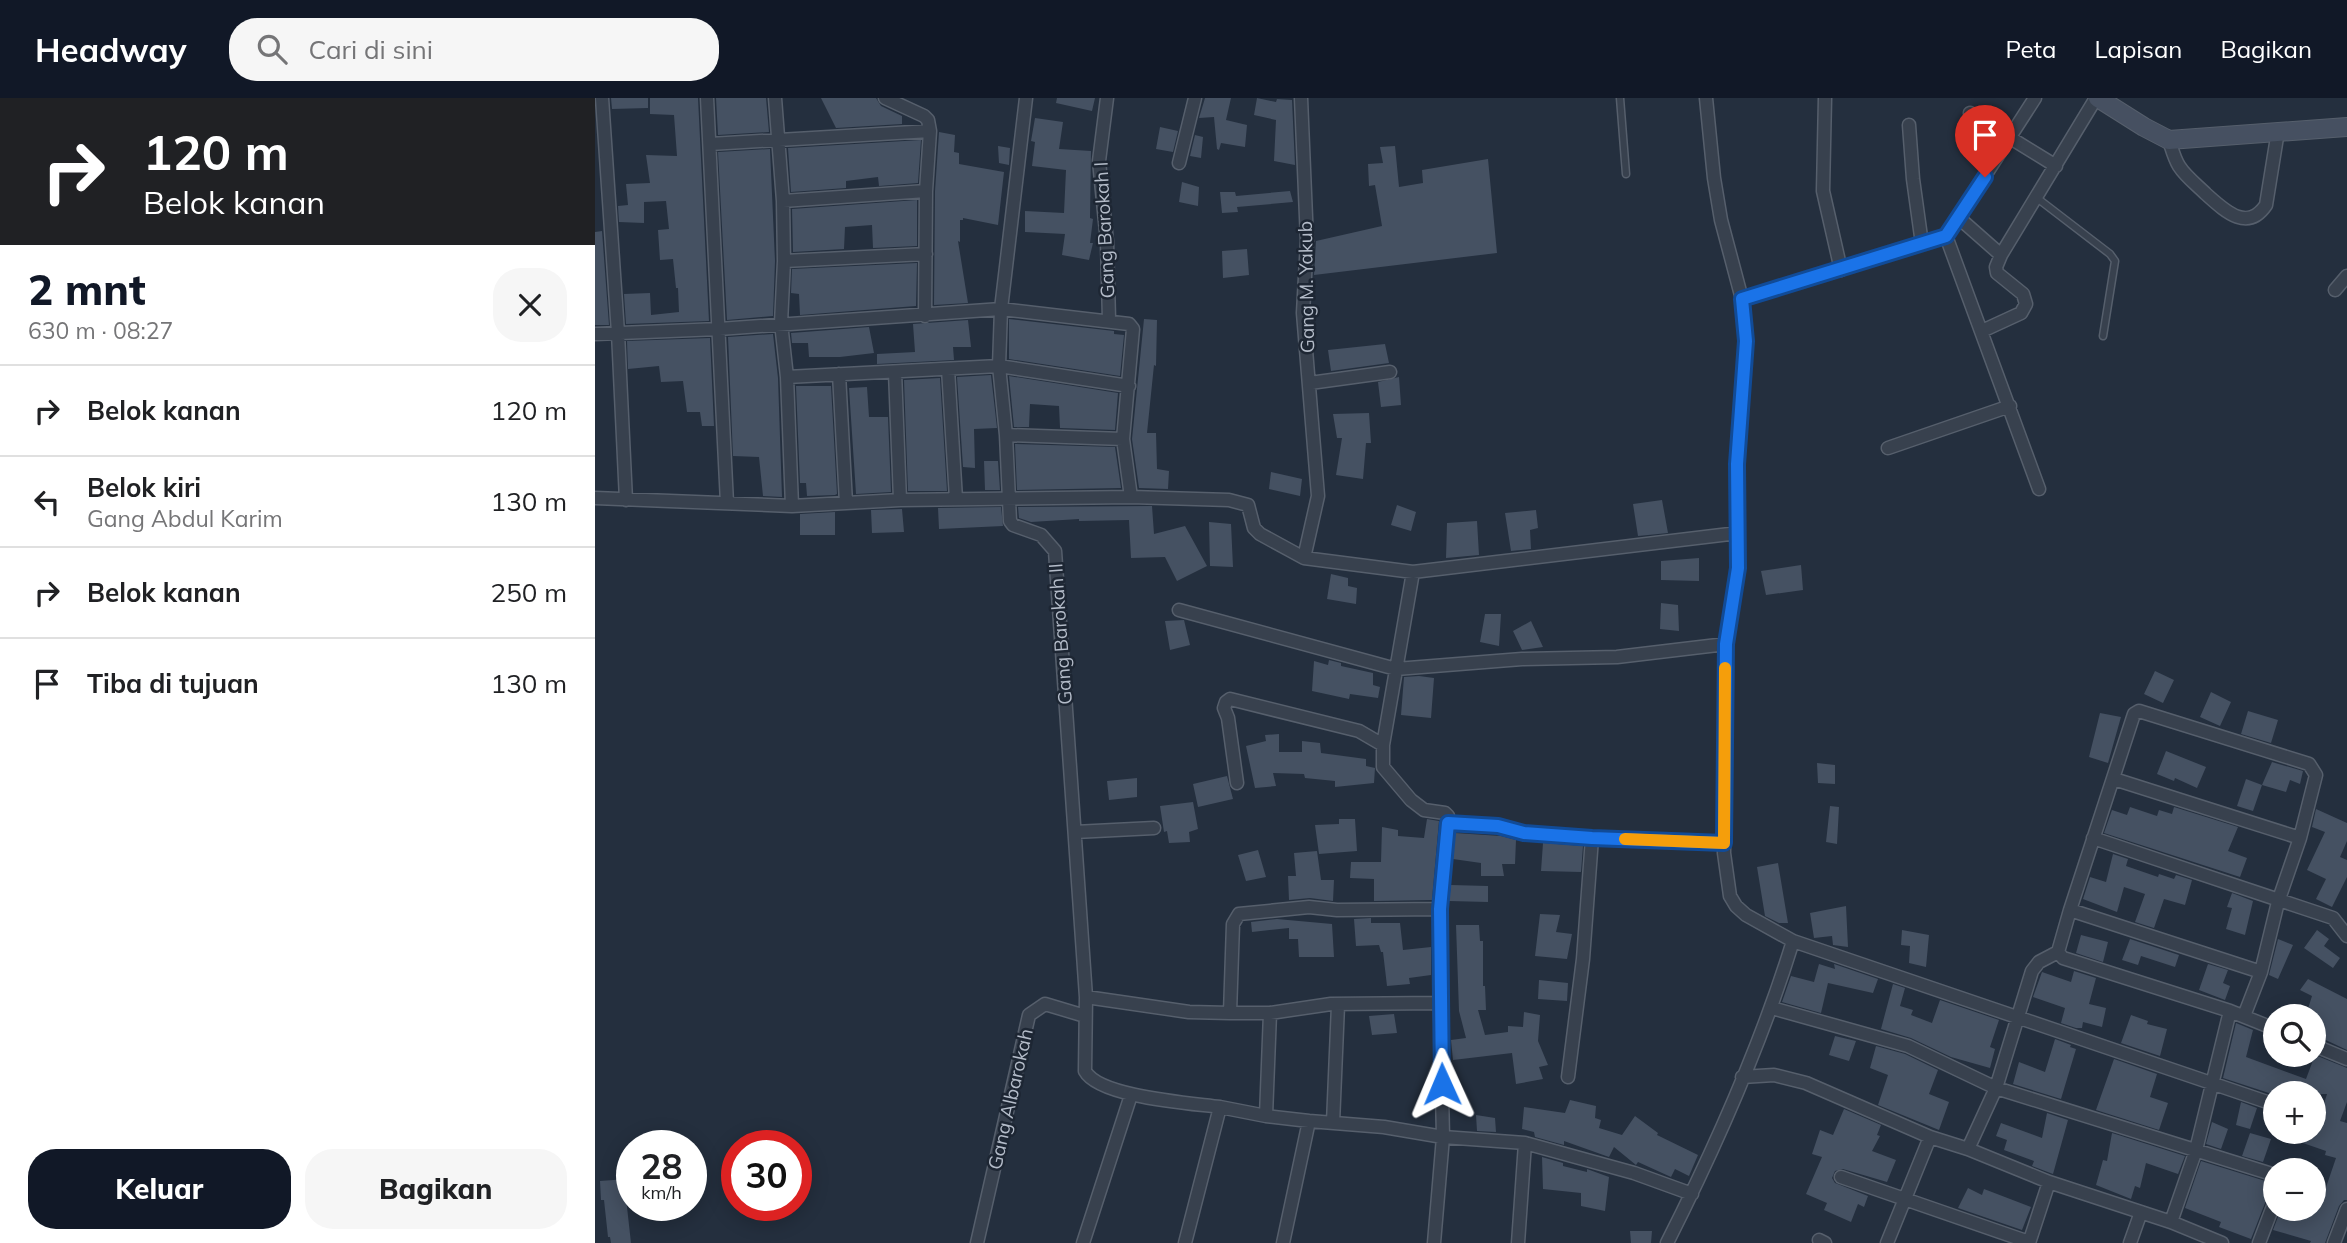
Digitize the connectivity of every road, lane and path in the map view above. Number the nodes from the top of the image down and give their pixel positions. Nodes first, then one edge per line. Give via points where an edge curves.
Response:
1 (602, 98) edge
2 (707, 98) edge
3 (775, 98) edge
4 (885, 98) edge
5 (1026, 98) edge
6 (1107, 98) edge
7 (1195, 98) edge
8 (1301, 98) edge
9 (1620, 98) edge
10 (1706, 98) edge
11 (1825, 98) edge
12 (2035, 98) edge
13 (2097, 98) edge
14 (1970, 113) dead end
15 (1909, 125) dead end
16 (2347, 127) edge
17 (930, 131) junction
18 (2278, 131) junction
19 (2011, 136) junction
20 (779, 140) junction
21 (2169, 140) junction
22 (711, 144) junction
23 (1179, 163) dead end
24 (2056, 166) junction
25 (1626, 174) dead end
26 (926, 191) junction
27 (2037, 198) junction
28 (783, 201) junction
29 (1959, 218) junction
30 (1946, 236) junction
31 (1922, 244) junction
32 (926, 254) junction
33 (2001, 256) junction
34 (783, 261) junction
35 (1841, 270) junction
36 (2347, 276) edge
37 (2335, 290) dead end
38 (1742, 299) junction
39 (1001, 309) junction
40 (925, 316) junction
41 (1109, 320) junction
42 (781, 323) junction
43 (719, 328) junction
44 (1982, 331) junction
45 (618, 333) junction
46 (595, 334) edge
47 (2103, 336) dead end
48 (999, 366) junction
49 (948, 369) junction
50 (895, 372) junction
51 (1390, 372) dead end
52 (839, 374) junction
53 (787, 377) junction
54 (1310, 383) junction
55 (1129, 386) junction
56 (2010, 407) junction
57 (1006, 435) junction
58 (1123, 439) junction
59 (1888, 447) dead end
60 (2039, 489) dead end
61 (1131, 496) junction
62 (595, 498) edge
63 (956, 499) junction
64 (1008, 499) junction
65 (627, 500) junction
66 (900, 500) junction
67 (727, 503) junction
68 (846, 503) junction
69 (792, 506) junction
70 (1738, 533) junction
71 (1304, 558) junction
72 (1413, 572) junction
73 (1179, 610) dead end
74 (1726, 644) junction
75 (1396, 669) junction
76 (1383, 744) junction
77 (2114, 779) junction
78 (1237, 783) dead end
79 (1448, 823) junction
80 (1154, 828) dead end
81 (1075, 832) junction
82 (1592, 838) junction
83 (2093, 838) junction
84 (2300, 838) junction
85 (1724, 843) junction
86 (2278, 902) junction
87 (1440, 909) junction
88 (2070, 910) junction
89 (2347, 936) edge
90 (1793, 941) junction
91 (2058, 952) junction
92 (2261, 972) junction
93 (1086, 997) junction
94 (1440, 1003) junction
95 (1338, 1005) junction
96 (1772, 1008) junction
97 (2230, 1011) junction
98 (1230, 1013) junction
99 (1270, 1013) junction
100 (1085, 1016) junction
101 (2244, 1016) junction
102 (2018, 1018) junction
103 (2263, 1024) edge
104 (2326, 1050) edge
105 (2347, 1059) edge
106 (1568, 1077) dead end
107 (1742, 1077) junction
108 (2212, 1084) junction
109 (1996, 1088) junction
110 (1131, 1095) junction
111 (2263, 1101) edge
112 (1220, 1107) junction
113 (1266, 1116) junction
114 (1309, 1121) junction
115 (1333, 1123) junction
116 (1443, 1137) junction
117 (1930, 1137) junction
118 (1525, 1143) junction
119 (1968, 1149) junction
120 (2196, 1150) junction
121 (2263, 1171) edge
122 (1841, 1177) dead end
123 (2049, 1182) junction
124 (1692, 1194) junction
125 (1905, 1200) junction
126 (2347, 1209) edge
127 (2141, 1212) junction
128 (2267, 1221) edge
129 (2171, 1222) junction
130 (2029, 1242) edge
131 (977, 1243) edge
132 (1083, 1243) edge
133 (1185, 1243) edge
134 (1283, 1243) edge
135 (1434, 1243) edge
136 (1518, 1243) edge
137 (1667, 1243) edge
138 (1887, 1243) edge
139 (2130, 1243) edge
140 (2222, 1243) edge
141 (2259, 1243) edge
142 (2335, 1243) edge

1 - 45 street
2 - 22 street
3 - 20 street
4 - 17 street via 924,116
5 - 39 street, Gang Barokah II
6 - 41 street, Gang Barokah I via 1098,161
7 - 23 street
8 - 54 street, Gang M. Yakub via 1307,241 1303,313
9 - 25 lane
10 - 38 street via 1715,188
11 - 35 street via 1823,191
12 - 19 street
13 - 21 street
13 - 24 street
14 - 19 street
15 - 31 street
16 - 18 street
17 - 20 street
17 - 26 street
18 - 21 street
18 - 21 street via 2266,205 2254,217 2242,218 2220,207 2191,180 2174,157
19 - 24 street
19 - 29 street
20 - 22 street
20 - 28 street
22 - 43 street
24 - 27 street
26 - 28 street
26 - 32 street
27 - 33 street
27 - 47 lane via 2115,261
28 - 34 street
29 - 30 street
29 - 33 street
30 - 31 street
30 - 44 street
31 - 35 street
32 - 34 street
32 - 40 street
33 - 44 street via 1997,273 2024,294 2026,304 2021,313
34 - 42 street
35 - 38 street
36 - 37 street
38 - 70 street via 1746,341 1737,464
39 - 40 street
39 - 41 street
39 - 48 street, Gang Barokah II
40 - 42 street
41 - 55 street via 1133,329
42 - 43 street
42 - 53 street
43 - 45 street
43 - 67 street
44 - 56 street
45 - 46 street
45 - 65 street
48 - 49 street
48 - 55 street
48 - 57 street, Gang Barokah II
49 - 50 street
49 - 63 street
50 - 52 street
50 - 66 street
51 - 54 street
52 - 53 street
52 - 68 street
53 - 69 street
54 - 71 street, Gang M. Yakub via 1318,496
55 - 58 street
56 - 59 street
56 - 60 street
57 - 58 street
57 - 64 street, Gang Barokah II
58 - 61 street
61 - 64 street
61 - 71 street via 1244,503 1259,534
62 - 65 street
63 - 64 street
63 - 66 street
64 - 81 street, Gang Barokah II via 1013,525 1041,535 1055,551
65 - 67 street
66 - 68 street
67 - 69 street
68 - 69 street
70 - 72 street
70 - 74 street via 1738,568
71 - 72 street
72 - 75 street
73 - 75 street
74 - 75 street via 1617,657
74 - 85 street
75 - 76 street
76 - 78 street via 1359,731 1230,699 1224,708
76 - 79 street via 1383,767 1411,800 1424,810 1445,813
77 - 83 street
77 - 84 street
77 - 84 street via 2134,714 2155,715 2313,767 2316,775
79 - 82 street
79 - 87 street
80 - 81 street
81 - 93 street, Gang Barokah II
82 - 85 street
82 - 106 street
83 - 86 street
83 - 88 street
84 - 86 street
85 - 90 street via 1730,896 1736,906
86 - 89 street via 2333,918
86 - 92 street
87 - 94 street
87 - 98 street via 1309,907 1239,914 1233,924
88 - 91 street
88 - 92 street
90 - 96 street
90 - 102 street
91 - 97 street
91 - 102 street via 2032,971
92 - 101 street
93 - 98 street via 1189,1012
93 - 100 street, Gang Barokah II
94 - 95 street
94 - 116 street
95 - 99 street
95 - 115 street
96 - 107 street
96 - 109 street via 1908,1046
97 - 101 street
97 - 108 street
98 - 99 street
99 - 113 street
100 - 110 street, Gang Barokah II via 1089,1079
100 - 131 street, Gang Albarokah via 1045,1004 1029,1015
101 - 103 street
102 - 108 street
102 - 109 street
104 - 105 street
107 - 117 street via 1774,1075 1806,1083
107 - 124 street
108 - 111 street
108 - 120 street
109 - 119 street
109 - 120 street
110 - 112 street
110 - 132 street
112 - 113 street
112 - 133 street
113 - 114 street
114 - 115 street
114 - 134 street
115 - 116 street
116 - 118 street
116 - 135 street
117 - 119 street
117 - 125 street
118 - 124 street
118 - 136 street
119 - 123 street
120 - 121 street
120 - 129 street
122 - 125 street
123 - 127 street
123 - 130 street
124 - 137 street
125 - 130 street
125 - 138 street
126 - 142 street
127 - 129 street
127 - 139 street
128 - 141 street
129 - 140 street

